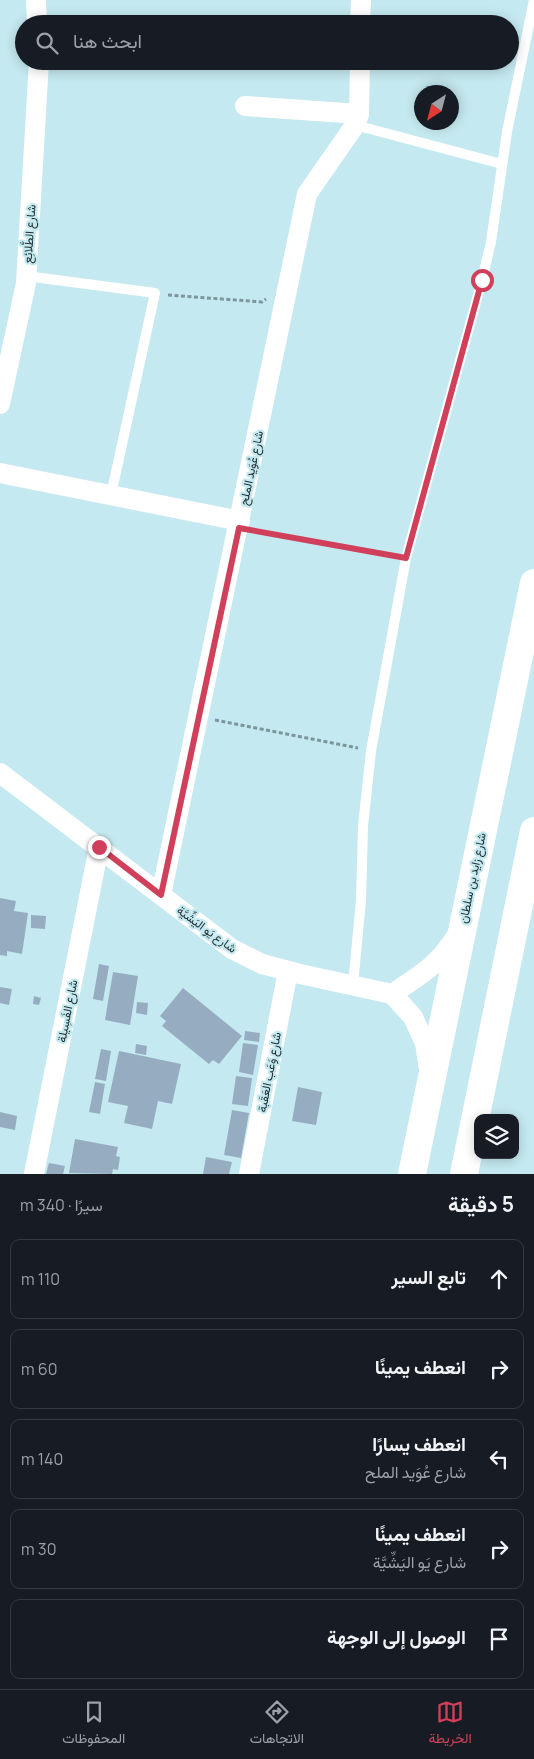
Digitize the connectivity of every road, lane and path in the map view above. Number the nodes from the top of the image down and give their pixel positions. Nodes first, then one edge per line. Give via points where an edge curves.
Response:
1 (36, 0) edge
2 (361, 0) edge
3 (534, 0) edge
4 (37, 15) edge
5 (360, 15) edge
6 (38, 70) edge
7 (360, 70) edge
8 (245, 106) dead end
9 (357, 119) junction
10 (502, 164) junction
11 (26, 276) junction
12 (290, 277) junction
13 (155, 294) junction
14 (0, 404) edge
15 (0, 473) edge
16 (111, 495) junction
17 (239, 524) junction
18 (406, 558) junction
19 (534, 583) edge
20 (199, 716) junction
21 (371, 751) junction
22 (0, 772) edge
23 (534, 831) edge
24 (99, 847) junction
25 (161, 895) junction
26 (462, 926) junction
27 (288, 971) junction
28 (353, 985) junction
29 (392, 994) junction
30 (430, 1082) junction
31 (34, 1174) edge
32 (249, 1174) edge
33 (412, 1174) edge
34 (464, 1174) edge

1 - 4 street
2 - 5 street
3 - 10 lane
6 - 11 street, شارع الطَّلائِع
7 - 9 street
8 - 9 street
9 - 10 lane
9 - 12 street, شارع عُوَيد الملح via 307,194
10 - 18 lane via 482,280
11 - 13 lane
11 - 14 street, شارع الطَّلائِع
12 - 13 path via 262,302
12 - 17 street, شارع عُوَيد الملح
13 - 16 lane
15 - 16 street
16 - 17 street
17 - 18 path
17 - 20 street, شارع عُوَيد الملح
18 - 21 lane
19 - 26 highway, شارع زايد بن سلطان
20 - 21 path
20 - 25 street, شارع عُوَيد الملح
21 - 28 lane
22 - 24 street, شارع يَو اليَشِّيَّة
23 - 34 highway
24 - 25 street, شارع يَو اليَشِّيَّة
24 - 31 street, شارع الفَسِيلة
25 - 27 street, شارع يَو اليَشِّيَّة via 232,949 262,964
26 - 29 street via 445,955
26 - 30 highway, شارع زايد بن سلطان
27 - 28 street, شارع يَو اليَشِّيَّة
27 - 32 street, شارع وَعَب العَقَبة
28 - 29 street, شارع يَو اليَشِّيَّة
29 - 30 street via 413,1017 425,1043
30 - 33 highway, شارع زايد بن سلطان

